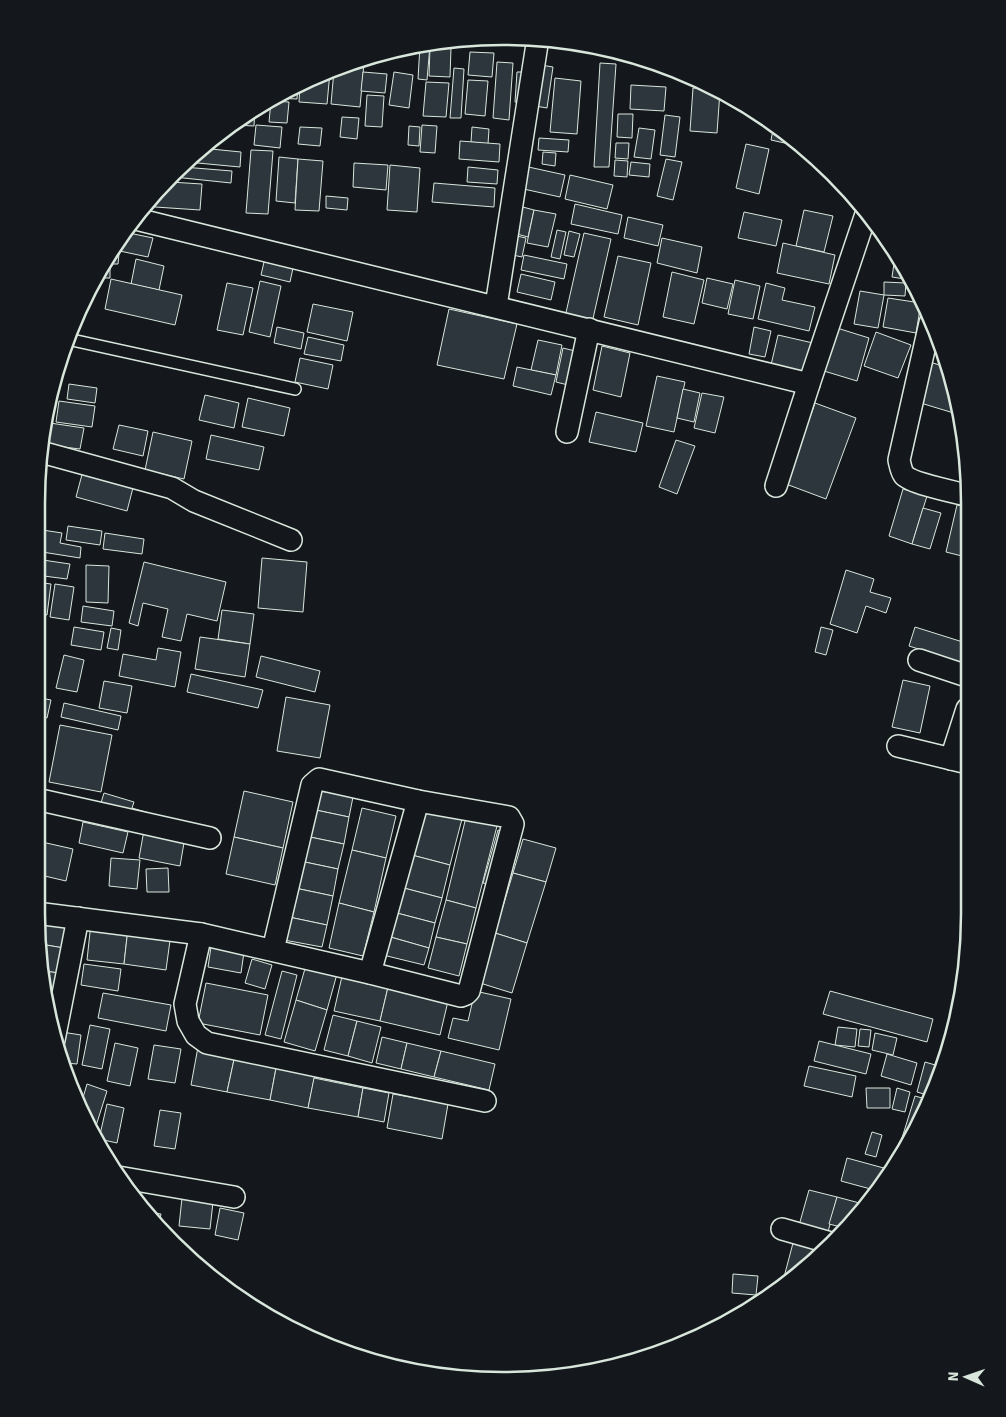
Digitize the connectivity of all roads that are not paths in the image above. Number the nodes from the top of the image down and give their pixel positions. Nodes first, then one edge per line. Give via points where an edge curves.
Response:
1 (537, 46) edge
2 (143, 221) edge
3 (864, 221) edge
4 (496, 306) junction
5 (589, 329) junction
6 (928, 333) edge
7 (75, 341) edge
8 (809, 384) junction
9 (295, 389) dead end
10 (567, 432) dead end
11 (48, 454) edge
12 (776, 486) dead end
13 (961, 494) edge
14 (291, 540) dead end
15 (919, 660) dead end
16 (961, 674) edge
17 (898, 746) dead end
18 (961, 748) edge
19 (959, 761) edge
20 (45, 801) edge
21 (418, 801) junction
22 (210, 838) dead end
23 (45, 914) edge
24 (78, 918) junction
25 (202, 934) junction
26 (273, 950) junction
27 (370, 973) junction
28 (58, 1020) edge
29 (486, 1101) dead end
30 (130, 1179) edge
31 (234, 1197) dead end
32 (782, 1229) dead end
33 (824, 1241) edge

1 - 4 street
2 - 4 street
3 - 8 street
4 - 5 street
5 - 8 street
5 - 10 street
6 - 13 street via 900,467 904,475 915,481
7 - 9 lane
8 - 12 street
11 - 14 street via 172,488
15 - 16 street
17 - 19 street
18 - 19 street
20 - 22 street
21 - 26 street via 319,779 315,781
21 - 27 street
21 - 27 street via 509,817 513,824 469,991 461,996
23 - 24 street
24 - 25 street
24 - 28 street
25 - 26 street
25 - 29 street via 185,1004 188,1021 196,1035 207,1043
26 - 27 street
30 - 31 street
32 - 33 street

